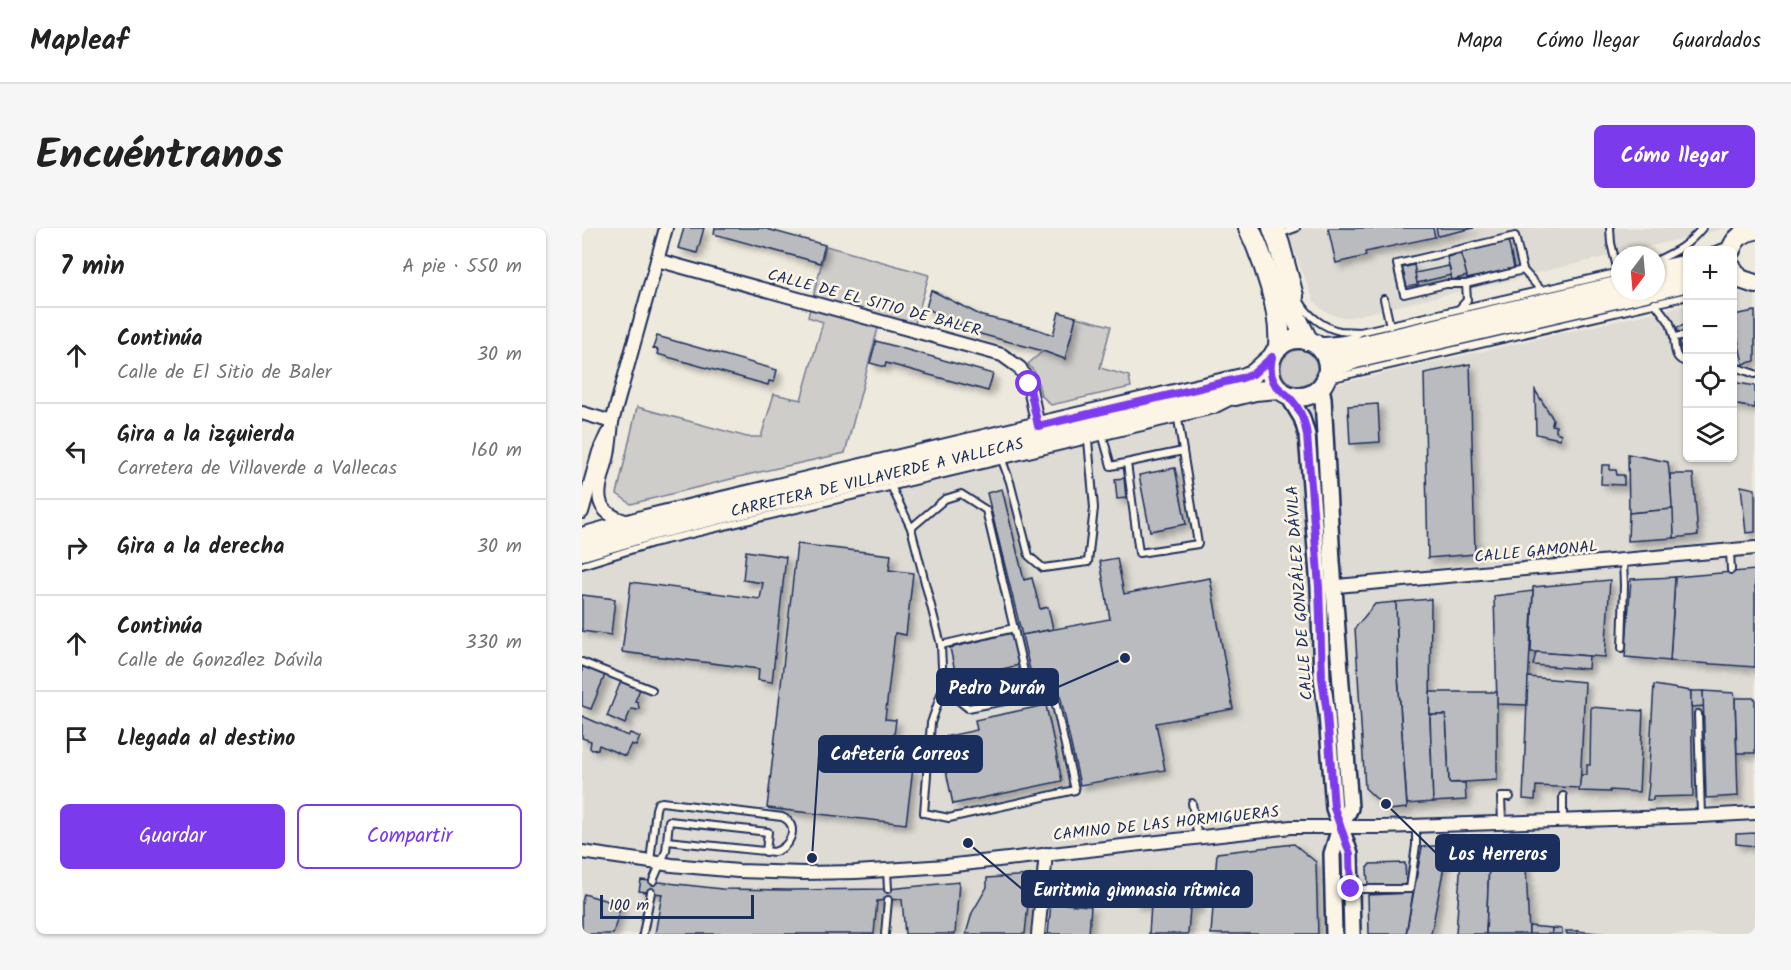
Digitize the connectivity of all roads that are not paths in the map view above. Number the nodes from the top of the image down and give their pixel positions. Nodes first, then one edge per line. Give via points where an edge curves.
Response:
1 (666, 228) edge
2 (1250, 228) edge
3 (1296, 228) edge
4 (1610, 228) edge
5 (1702, 228) edge
6 (1755, 230) edge
7 (1274, 232) edge
8 (1730, 244) edge
9 (1612, 246) edge
10 (1665, 258) edge
11 (1683, 259) edge
12 (657, 260) junction
13 (1665, 262) edge
14 (1523, 270) junction
15 (1683, 270) edge
16 (1665, 275) edge
17 (1611, 277) edge
18 (1737, 277) edge
19 (1611, 278) edge
20 (1466, 284) junction
21 (1683, 284) edge
22 (1755, 284) edge
23 (1541, 290) junction
24 (1665, 290) edge
25 (1298, 295) dead end
26 (1665, 295) edge
27 (1683, 296) edge
28 (1384, 299) dead end
29 (1627, 300) edge
30 (1657, 300) edge
31 (1459, 309) junction
32 (1390, 326) junction
33 (1360, 332) junction
34 (1683, 336) edge
35 (1674, 338) junction
36 (1313, 344) junction
37 (1276, 352) junction
38 (1683, 361) edge
39 (1737, 368) edge
40 (1755, 374) edge
41 (1325, 380) junction
42 (1284, 392) junction
43 (1235, 396) junction
44 (582, 413) edge
45 (1178, 419) junction
46 (612, 422) junction
47 (1038, 426) junction
48 (1103, 437) junction
49 (1088, 440) junction
50 (1183, 450) junction
51 (1002, 460) junction
52 (1127, 463) junction
53 (891, 486) junction
54 (582, 512) edge
55 (630, 523) junction
56 (911, 528) junction
57 (582, 537) edge
58 (1755, 548) edge
59 (582, 551) edge
60 (1730, 551) junction
61 (1623, 561) junction
62 (582, 565) edge
63 (1731, 570) dead end
64 (1327, 587) junction
65 (1014, 628) junction
66 (941, 645) junction
67 (1622, 648) dead end
68 (582, 662) edge
69 (943, 688) junction
70 (652, 690) dead end
71 (1030, 697) junction
72 (1698, 714) dead end
73 (1563, 796) dead end
74 (1510, 797) dead end
75 (1192, 803) dead end
76 (1755, 813) edge
77 (1701, 816) junction
78 (1563, 821) junction
79 (1502, 823) junction
80 (1416, 825) junction
81 (1340, 828) junction
82 (1198, 838) junction
83 (667, 841) junction
84 (582, 852) edge
85 (766, 852) junction
86 (1046, 854) junction
87 (655, 863) junction
88 (886, 871) junction
89 (652, 881) dead end
90 (888, 889) dead end
91 (1351, 889) junction
92 (651, 892) dead end
93 (888, 900) dead end
94 (643, 934) edge
95 (885, 934) edge
96 (1038, 934) edge
97 (1334, 934) edge
98 (1352, 934) edge

1 - 12 street
2 - 37 main road via 1261,254 1279,324
3 - 7 lane
4 - 9 lane
5 - 10 lane
6 - 8 main road
7 - 36 main road via 1296,316
11 - 13 lane
12 - 46 street
12 - 47 street, CALLE DE EL SITIO DE BALER via 1002,355 1020,368 1029,384
14 - 20 lane
14 - 20 lane via 1515,236 1397,264 1404,294 1446,284
14 - 23 lane
15 - 16 main road
17 - 23 lane
18 - 22 main road
19 - 36 main road via 1359,346
20 - 31 lane via 1467,300
21 - 24 main road
23 - 31 lane
25 - 33 lane via 1304,308 1325,325
26 - 27 lane
28 - 32 lane
29 - 41 main road via 1361,358 1339,365
30 - 35 lane
31 - 32 lane
32 - 33 lane
33 - 36 lane
34 - 35 lane
35 - 38 lane via 1677,358
36 - 37 main road via 1297,339 1288,341
36 - 41 main road via 1326,356
37 - 42 main road via 1271,374
37 - 47 main road, CARRETERA DE VILLAVERDE A VALLECAS via 1253,374 1242,378
39 - 40 lane
41 - 42 main road via 1306,396
41 - 64 street, CALLE DE GONZÁLEZ DÁVILA via 1332,561
42 - 43 main road, CARRETERA DE VILLAVERDE A VALLECAS
42 - 64 street, CALLE DE GONZÁLEZ DÁVILA via 1306,430
43 - 45 lane via 1220,408
43 - 59 main road, CARRETERA DE VILLAVERDE A VALLECAS via 650,531
44 - 46 street
45 - 48 lane
45 - 50 lane
46 - 54 street
46 - 55 street via 598,495 607,512
47 - 55 main road, CARRETERA DE VILLAVERDE A VALLECAS
48 - 49 lane
48 - 52 lane via 1111,466
49 - 51 lane
49 - 51 lane via 1094,508 1088,562 1043,568 1029,556
50 - 52 lane
50 - 52 lane via 1198,544 1139,553
51 - 53 lane
53 - 56 lane
53 - 62 lane via 653,543
55 - 57 main road, CARRETERA DE VILLAVERDE A VALLECAS
56 - 65 lane via 945,499 961,495 986,510
56 - 66 lane
58 - 60 street, CALLE GAMONAL
60 - 61 street, CALLE GAMONAL
60 - 63 lane
61 - 64 street, CALLE GAMONAL
61 - 67 lane
64 - 81 street, CALLE DE GONZÁLEZ DÁVILA via 1350,808
65 - 66 lane
65 - 71 lane
66 - 69 lane
68 - 70 lane
69 - 71 lane via 968,708
69 - 71 lane via 931,723 924,813 949,818 1075,790 1053,692
72 - 77 lane
73 - 78 lane
74 - 79 lane via 1501,797
75 - 82 lane
76 - 77 street, CAMINO DE LAS HORMIGUERAS
77 - 78 street, CAMINO DE LAS HORMIGUERAS
78 - 79 street, CAMINO DE LAS HORMIGUERAS
79 - 80 street, CAMINO DE LAS HORMIGUERAS
80 - 81 street, CAMINO DE LAS HORMIGUERAS
80 - 91 lane via 1410,889
81 - 82 street, CAMINO DE LAS HORMIGUERAS via 1291,827
81 - 91 street via 1350,854
81 - 97 street, CALLE DE GONZÁLEZ DÁVILA via 1332,854
82 - 86 street, CAMINO DE LAS HORMIGUERAS
83 - 85 lane
83 - 85 lane via 669,821 768,832
83 - 87 lane via 666,851
84 - 87 street, CAMINO DE LAS HORMIGUERAS
85 - 87 lane via 781,850 789,842 791,828 787,819 662,802 656,809
86 - 88 street, CAMINO DE LAS HORMIGUERAS
86 - 96 street
87 - 88 street, CAMINO DE LAS HORMIGUERAS via 738,871
87 - 89 lane
88 - 90 lane
91 - 98 street
92 - 94 lane
93 - 95 lane

